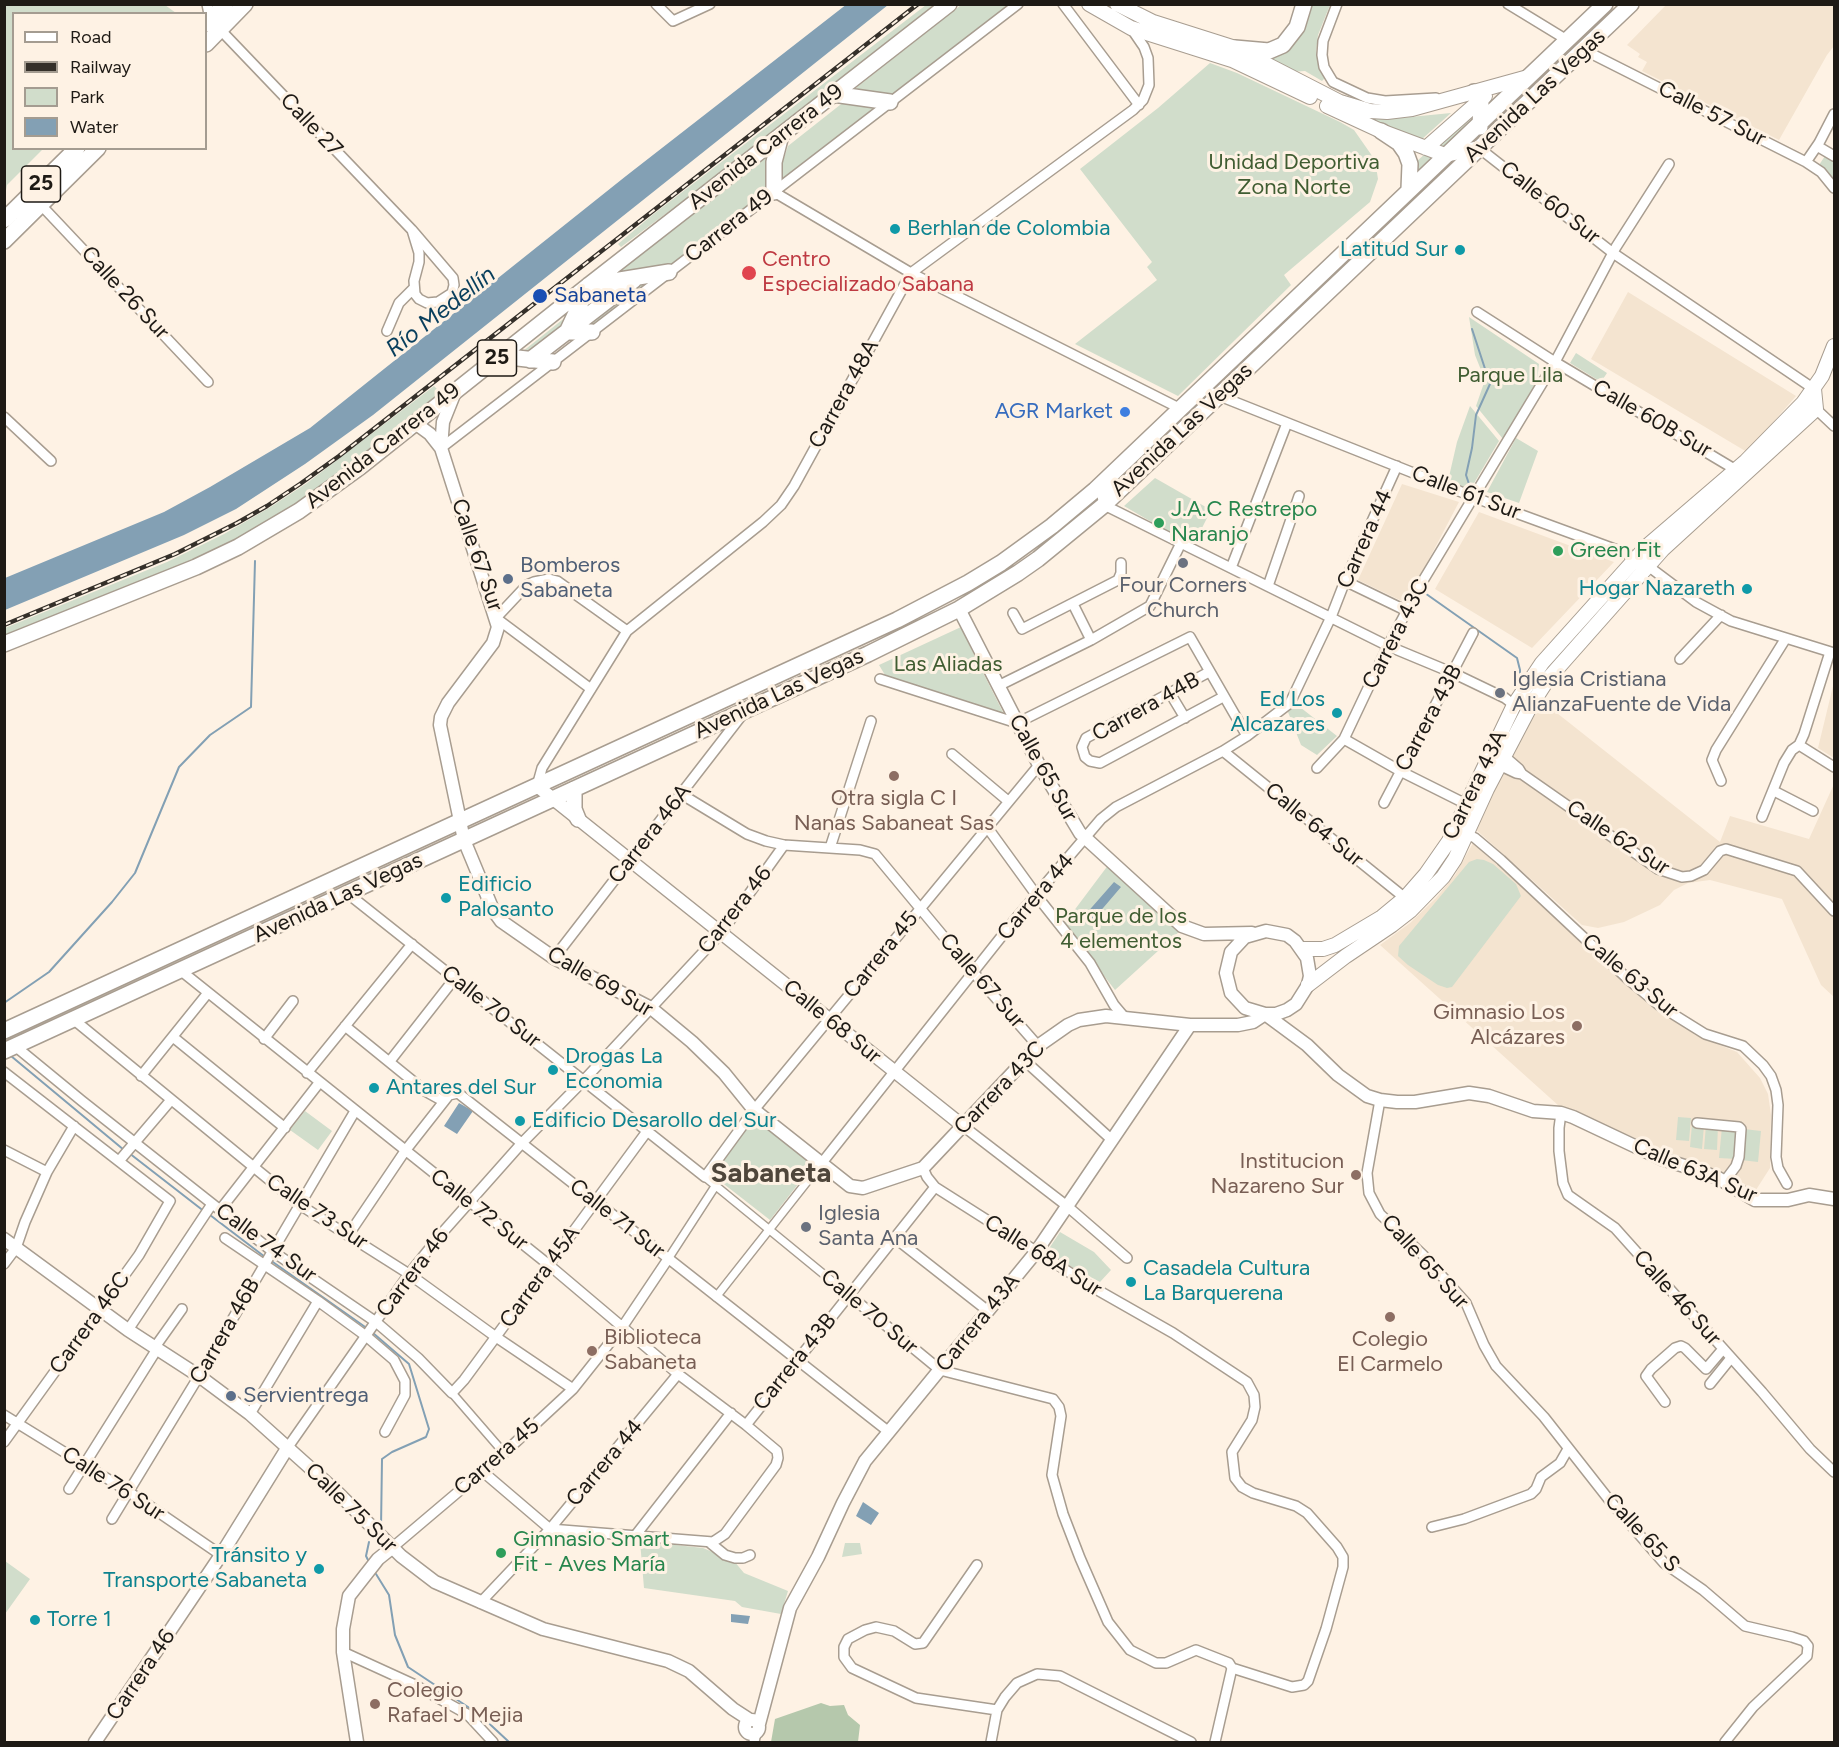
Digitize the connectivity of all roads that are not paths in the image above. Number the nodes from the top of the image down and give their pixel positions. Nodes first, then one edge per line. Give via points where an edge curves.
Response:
1 (225, 4) edge
2 (246, 4) edge
3 (656, 4) edge
4 (710, 4) edge
5 (949, 4) edge
6 (1018, 4) edge
7 (1063, 4) edge
8 (1089, 4) edge
9 (1117, 4) edge
10 (1304, 4) edge
11 (1337, 4) edge
12 (1508, 4) edge
13 (1605, 4) edge
14 (1631, 4) edge
15 (210, 19) edge
16 (1131, 28) junction
17 (207, 38) edge
18 (1567, 40) junction
19 (1234, 48) junction
20 (1584, 50) junction
21 (1528, 77) junction
22 (833, 94) junction
23 (1478, 96) junction
24 (1456, 97) junction
25 (890, 102) junction
26 (1139, 105) junction
27 (1834, 114) edge
28 (1480, 122) junction
29 (1381, 130) junction
30 (781, 135) junction
31 (1817, 146) junction
32 (1426, 148) junction
33 (1479, 148) junction
34 (75, 150) edge
35 (97, 150) edge
36 (1445, 155) junction
37 (1834, 156) edge
38 (1806, 162) junction
39 (1669, 164) dead end
40 (1430, 170) junction
41 (1834, 188) edge
42 (1409, 189) junction
43 (774, 192) junction
44 (41, 205) junction
45 (4, 219) edge
46 (1401, 223) junction
47 (412, 230) junction
48 (4, 240) edge
49 (1613, 252) junction
50 (669, 272) junction
51 (911, 273) junction
52 (637, 277) junction
53 (589, 285) junction
54 (414, 289) junction
55 (1477, 312) dead end
56 (387, 331) dead end
57 (567, 332) junction
58 (592, 332) junction
59 (1834, 346) edge
60 (500, 356) junction
61 (530, 360) junction
62 (553, 362) junction
63 (1555, 362) junction
64 (208, 382) dead end
65 (1202, 389) junction
66 (1814, 389) junction
67 (455, 392) junction
68 (1219, 396) junction
69 (1181, 409) junction
70 (1816, 409) junction
71 (4, 417) edge
72 (416, 423) junction
73 (1287, 423) junction
74 (1834, 426) edge
75 (1145, 443) junction
76 (441, 448) junction
77 (51, 461) dead end
78 (1397, 466) junction
79 (1736, 470) junction
80 (1299, 496) dead end
81 (1473, 496) junction
82 (1104, 505) junction
83 (1181, 543) junction
84 (1635, 558) junction
85 (1121, 563) dead end
86 (1648, 566) junction
87 (1231, 568) junction
88 (1345, 581) junction
89 (1268, 586) junction
90 (1073, 604) junction
91 (959, 609) junction
92 (1407, 611) junction
93 (1013, 613) dead end
94 (1721, 615) junction
95 (1331, 617) junction
96 (496, 618) junction
97 (627, 631) junction
98 (1473, 633) dead end
99 (1786, 638) junction
100 (1091, 639) junction
101 (4, 644) edge
102 (1388, 646) junction
103 (1832, 653) edge
104 (1680, 659) dead end
105 (1209, 672) junction
106 (1453, 674) junction
107 (880, 679) dead end
108 (998, 686) junction
109 (591, 690) junction
110 (1170, 693) junction
111 (1223, 697) junction
112 (1516, 702) junction
113 (745, 710) junction
114 (1185, 718) junction
115 (871, 721) dead end
116 (1017, 723) junction
117 (1247, 736) junction
118 (1344, 739) junction
119 (1799, 745) junction
120 (1223, 751) junction
121 (952, 754) dead end
122 (1502, 760) junction
123 (1038, 765) junction
124 (1834, 767) edge
125 (1317, 768) dead end
126 (1402, 772) junction
127 (1721, 781) dead end
128 (537, 786) junction
129 (574, 789) junction
130 (1774, 791) junction
131 (681, 794) junction
132 (553, 799) junction
133 (1008, 801) junction
134 (1384, 803) dead end
135 (1466, 804) junction
136 (1814, 811) dead end
137 (1762, 817) dead end
138 (578, 819) junction
139 (460, 822) junction
140 (987, 827) junction
141 (1467, 834) junction
142 (1086, 837) junction
143 (464, 840) junction
144 (784, 845) junction
145 (830, 848) junction
146 (630, 860) junction
147 (347, 893) junction
148 (1037, 896) junction
149 (1404, 898) junction
150 (921, 908) junction
151 (1834, 911) edge
152 (721, 933) junction
153 (1255, 933) junction
154 (412, 944) junction
155 (1303, 949) junction
156 (554, 958) junction
157 (180, 970) junction
158 (973, 972) junction
159 (455, 978) junction
160 (1308, 986) junction
161 (207, 994) junction
162 (293, 1001) dead end
163 (644, 1009) junction
164 (1265, 1014) junction
165 (1125, 1018) junction
166 (73, 1019) junction
167 (829, 1019) junction
168 (1190, 1025) junction
169 (345, 1026) junction
170 (4, 1031) edge
171 (173, 1037) junction
172 (264, 1039) junction
173 (1038, 1046) junction
174 (10, 1048) edge
175 (1024, 1060) junction
176 (390, 1061) junction
177 (894, 1071) junction
178 (4, 1072) edge
179 (307, 1073) junction
180 (141, 1076) junction
181 (584, 1080) junction
182 (319, 1083) junction
183 (171, 1100) junction
184 (1380, 1100) junction
185 (443, 1101) junction
186 (754, 1110) junction
187 (355, 1111) junction
188 (1561, 1113) junction
189 (1697, 1123) dead end
190 (74, 1126) junction
191 (963, 1126) junction
192 (285, 1128) junction
193 (648, 1130) junction
194 (1112, 1140) junction
195 (520, 1144) junction
196 (132, 1146) junction
197 (4, 1150) edge
198 (405, 1151) junction
199 (121, 1160) junction
200 (821, 1164) junction
201 (254, 1168) junction
202 (923, 1168) junction
203 (47, 1172) junction
204 (705, 1177) junction
205 (1724, 1182) junction
206 (1787, 1184) dead end
207 (716, 1185) junction
208 (856, 1188) joint
209 (935, 1188) junction
210 (1834, 1199) edge
211 (468, 1202) junction
212 (595, 1202) junction
213 (300, 1205) junction
214 (210, 1206) junction
215 (1066, 1206) junction
216 (220, 1210) junction
217 (769, 1229) junction
218 (349, 1234) junction
219 (225, 1238) dead end
220 (895, 1238) junction
221 (4, 1239) edge
222 (16, 1248) junction
223 (1036, 1252) junction
224 (268, 1257) junction
225 (1127, 1258) dead end
226 (668, 1259) junction
227 (4, 1264) edge
228 (549, 1265) junction
229 (409, 1274) junction
230 (849, 1295) junction
231 (716, 1297) junction
232 (318, 1300) junction
233 (99, 1309) junction
234 (182, 1309) dead end
235 (988, 1311) junction
236 (623, 1326) junction
237 (370, 1329) junction
238 (128, 1330) junction
239 (496, 1337) junction
240 (156, 1348) junction
241 (1723, 1349) junction
242 (1731, 1358) junction
243 (797, 1360) junction
244 (940, 1370) junction
245 (678, 1374) junction
246 (199, 1376) junction
247 (1710, 1384) dead end
248 (573, 1389) junction
249 (452, 1393) junction
250 (1665, 1402) dead end
251 (731, 1413) junction
252 (250, 1414) junction
253 (4, 1415) edge
254 (17, 1423) junction
255 (746, 1425) junction
256 (385, 1432) dead end
257 (889, 1432) junction
258 (1557, 1434) joint
259 (4, 1442) edge
260 (288, 1448) junction
261 (1568, 1449) junction
262 (504, 1453) junction
263 (84, 1464) junction
264 (482, 1471) junction
265 (1834, 1472) edge
266 (69, 1489) dead end
267 (129, 1492) junction
268 (112, 1519) dead end
269 (1432, 1527) dead end
270 (550, 1529) junction
271 (635, 1536) junction
272 (713, 1542) junction
273 (393, 1547) junction
274 (221, 1555) junction
275 (750, 1555) dead end
276 (977, 1565) dead end
277 (480, 1603) junction
278 (343, 1652) junction
279 (1232, 1668) junction
280 (762, 1707) junction
281 (735, 1710) junction
282 (997, 1710) junction
283 (752, 1730) edge
284 (95, 1743) edge
285 (357, 1743) edge
286 (493, 1743) edge
287 (991, 1743) edge
288 (1191, 1743) edge
289 (1215, 1743) edge
290 (1725, 1743) edge

1 - 15 main road
2 - 15 main road
3 - 4 street via 673,21
5 - 22 main road, Avenida Carrera 49 / 25
6 - 25 street, Carrera 49
7 - 26 street
8 - 16 main road
9 - 19 main road via 1160,24
10 - 19 main road via 1297,27 1283,45 1269,51
11 - 24 street via 1322,55 1333,82 1367,98 1385,101
12 - 18 street
13 - 18 main road, Avenida Las Vegas
14 - 20 main road, Avenida Las Vegas
15 - 17 main road
15 - 47 street, Calle 27
16 - 26 street via 1144,47 1150,71 1146,95
16 - 29 main road via 1232,60
18 - 21 main road, Avenida Las Vegas
19 - 24 main road via 1356,108 1400,111
20 - 33 main road, Avenida Las Vegas
20 - 38 street, Calle 57 Sur
21 - 23 main road
21 - 28 main road, Avenida Las Vegas
22 - 25 main road
22 - 30 main road, Avenida Carrera 49 / 25
23 - 24 main road
23 - 28 main road
23 - 32 main road
25 - 43 street, Carrera 49
26 - 51 street, Carrera 48A
27 - 31 street
28 - 33 main road
28 - 36 main road, Avenida Las Vegas
29 - 32 main road
29 - 42 main road via 1407,153
30 - 43 main road via 774,162
30 - 53 main road, Avenida Carrera 49 / 25
31 - 37 street
31 - 38 street
32 - 36 main road
33 - 36 main road, Calle 60 Sur
33 - 46 main road, Avenida Las Vegas
33 - 49 street, Calle 60 Sur
34 - 45 main road, 25
35 - 44 main road, 25
36 - 40 main road, Avenida Las Vegas
38 - 41 street, Calle 57 Sur
39 - 49 street
40 - 42 main road, Avenida Las Vegas
40 - 46 main road via 1436,178
42 - 65 main road, Avenida Las Vegas
43 - 50 street, Carrera 49
43 - 51 street
44 - 48 main road, 25
44 - 64 street, Calle 26 Sur
46 - 68 main road, Avenida Las Vegas
47 - 54 street via 419,253
47 - 54 street, Calle 27 via 445,267 454,285 452,293 438,302 419,299
49 - 63 street
49 - 66 street, Calle 60 Sur
50 - 52 main road
50 - 58 street, Carrera 49
51 - 69 street
51 - 97 street, Carrera 48A via 781,505
52 - 53 main road
52 - 57 main road
53 - 57 main road
53 - 60 main road, Avenida Carrera 49 / 25
54 - 56 street via 399,303
55 - 63 street, Calle 60B Sur
57 - 58 main road
57 - 61 main road
58 - 62 street, Carrera 49
59 - 66 main road, Carrera 43A
60 - 61 main road
60 - 67 main road, Avenida Carrera 49 / 25
61 - 62 main road
62 - 76 street, Carrera 49
63 - 79 street, Calle 60B Sur
63 - 81 street
65 - 68 street, Calle 61 Sur
65 - 69 main road, Avenida Las Vegas
66 - 70 main road
66 - 79 main road, Carrera 43A
67 - 72 main road, Avenida Carrera 49 / 25
67 - 76 street, Calle 67 Sur via 443,422
68 - 73 street, Calle 61 Sur
68 - 82 main road, Avenida Las Vegas
69 - 75 main road, Avenida Las Vegas
70 - 74 street
70 - 86 main road, Carrera 43A
71 - 77 street
72 - 76 street, Calle 67 Sur
72 - 101 main road, Avenida Carrera 49 / 25 via 315,500 238,547
73 - 78 street, Calle 61 Sur
73 - 87 street
75 - 82 street via 1136,459 1105,490
75 - 128 main road, Avenida Las Vegas via 1052,526 968,583 897,620
76 - 96 street, Calle 67 Sur
78 - 81 street, Calle 61 Sur
78 - 88 street, Carrera 44
79 - 84 main road, Carrera 43A
80 - 89 street
81 - 84 street, Calle 61 Sur
81 - 92 street, Carrera 43C
82 - 83 street
82 - 91 main road, Avenida Las Vegas via 1038,559
83 - 87 street
83 - 100 street via 1150,606
84 - 86 street, Calle 61 Sur
84 - 112 main road, Carrera 43A via 1542,663
85 - 90 street via 1118,580
86 - 94 street, Calle 61 Sur via 1696,602
86 - 122 main road, Carrera 43A via 1548,679
87 - 89 street
88 - 92 street
88 - 95 street, Carrera 44
89 - 95 street
90 - 93 street via 1022,629
90 - 100 street
91 - 108 street, Calle 65 Sur
91 - 113 main road, Avenida Las Vegas
92 - 102 street, Carrera 43C
94 - 99 street, Calle 61 Sur
94 - 104 street
95 - 102 street
95 - 117 street, Carrera 44 via 1290,703
96 - 97 street via 527,585 542,579 557,581
96 - 109 street, Calle 67 Sur
96 - 139 street, Calle 69 Sur via 494,643 441,717 441,736
97 - 109 street, Carrera 48A
98 - 106 street, Carrera 43B
99 - 103 street, Calle 61 Sur
99 - 127 street via 1716,750 1712,760
100 - 108 street
102 - 106 street
102 - 118 street, Carrera 43C
103 - 119 street
105 - 110 street, Carrera 44B
105 - 111 street
105 - 116 street via 1190,638
106 - 112 street
106 - 126 street, Carrera 43B
107 - 116 street
108 - 116 street, Calle 65 Sur
109 - 128 street, Carrera 48A via 542,768
110 - 114 street
110 - 114 street, Carrera 44B via 1086,738 1085,757 1100,763
111 - 114 street
111 - 117 street
112 - 135 main road, Carrera 43A
113 - 129 main road, Avenida Las Vegas
113 - 131 street, Carrera 46A
115 - 145 street
116 - 123 street, Calle 65 Sur
117 - 120 street, Carrera 44
118 - 125 street, Carrera 43C
118 - 126 street
119 - 124 street
119 - 130 street via 1784,763
120 - 142 street, Carrera 44 via 1116,807
120 - 149 street, Calle 64 Sur
121 - 133 street
122 - 141 main road, Carrera 43A
122 - 151 street, Calle 62 Sur via 1658,869 1682,878 1691,876 1704,870 1726,849 1797,871
123 - 133 street, Carrera 45
123 - 142 street, Calle 65 Sur via 1077,830
126 - 134 street, Carrera 43B
126 - 135 street
128 - 132 street, Calle 68 Sur
128 - 139 main road, Avenida Las Vegas
129 - 132 main road, Avenida Las Vegas
129 - 138 main road
130 - 136 street
130 - 137 street
131 - 144 street, Calle 67 Sur via 747,834
131 - 146 street, Carrera 46A
132 - 138 street, Calle 68 Sur
132 - 143 main road, Avenida Las Vegas
133 - 140 street, Carrera 45
135 - 149 main road, Carrera 43A via 1440,855
138 - 146 street, Calle 68 Sur
139 - 143 street, Calle 69 Sur
139 - 170 main road, Avenida Las Vegas
140 - 148 street
140 - 150 street, Carrera 45
141 - 160 main road, Carrera 43A via 1443,877 1410,911
141 - 206 street, Calle 63 Sur via 1501,860 1660,1006 1705,1034 1743,1046 1763,1065 1776,1090 1776,1156
142 - 148 street, Carrera 44
142 - 153 street, Calle 65 Sur via 1182,926 1204,934
143 - 147 main road, Avenida Las Vegas
143 - 156 street, Calle 69 Sur via 496,916
144 - 145 street, Calle 67 Sur
144 - 152 street, Carrera 46
145 - 150 street, Calle 67 Sur via 874,854
146 - 152 street, Calle 68 Sur
146 - 156 street, Carrera 46A
147 - 154 street, Calle 70 Sur
147 - 157 main road, Avenida Las Vegas
148 - 158 street, Carrera 44
148 - 165 street via 1090,963
149 - 155 main road, Carrera 43A via 1335,945
150 - 158 street, Calle 67 Sur
150 - 167 street, Carrera 45
152 - 163 street, Carrera 46
152 - 167 street, Calle 68 Sur
153 - 155 street via 1287,935
153 - 164 street via 1231,952 1227,983 1237,1001
154 - 159 street, Calle 70 Sur
154 - 169 street
155 - 160 street via 1309,967
156 - 163 street, Calle 69 Sur
157 - 161 street, Calle 72 Sur
157 - 166 main road, Avenida Las Vegas
158 - 173 street, Calle 67 Sur
158 - 177 street, Carrera 44
159 - 176 street
159 - 181 street, Calle 70 Sur
160 - 164 street via 1287,1010
161 - 171 street
161 - 172 street, Calle 72 Sur
162 - 172 street
163 - 181 street, Carrera 46
163 - 186 street, Calle 69 Sur via 692,1042
164 - 168 street via 1239,1025
164 - 184 street via 1359,1091
165 - 168 street, Carrera 43C
165 - 173 street, Carrera 43C via 1079,1020
166 - 174 main road, Avenida Las Vegas
166 - 180 street, Calle 73 Sur
167 - 177 street, Calle 68 Sur
167 - 186 street, Carrera 45
168 - 194 street, Carrera 43A
169 - 176 street
169 - 179 street
171 - 180 street
171 - 192 street
172 - 179 street, Calle 72 Sur
173 - 175 street, Carrera 43C
174 - 196 street, Calle 74 Sur
175 - 191 street, Carrera 43C
175 - 194 street, Calle 67 Sur
176 - 185 street
177 - 191 street, Calle 68 Sur
177 - 200 street, Carrera 44
178 - 190 street
179 - 182 street, Calle 72 Sur
180 - 183 street, Calle 73 Sur
181 - 193 street, Calle 70 Sur
181 - 195 street, Carrera 46
182 - 187 street, Calle 72 Sur
182 - 192 street
183 - 196 street
183 - 201 street, Calle 73 Sur
184 - 188 street via 1415,1102 1469,1093 1533,1111
184 - 258 street, Calle 65 Sur via 1367,1173 1369,1193 1380,1214 1466,1303 1496,1366
185 - 195 street, Calle 71 Sur via 458,1093
185 - 198 street
186 - 200 street, Calle 69 Sur
186 - 204 street, Carrera 45
187 - 198 street, Calle 72 Sur
187 - 213 street, Carrera 46B
188 - 205 street, Calle 63A Sur
188 - 241 street, Calle 46 Sur via 1559,1151 1568,1195 1615,1228
189 - 205 street via 1741,1129 1739,1157
190 - 199 street
190 - 203 street
191 - 202 street, Carrera 43C
191 - 215 street, Calle 68 Sur
192 - 201 street
193 - 204 street, Calle 70 Sur
193 - 212 street, Carrera 45A
194 - 215 street, Carrera 43A
195 - 211 street, Carrera 46
195 - 212 street, Calle 71 Sur
196 - 199 street
196 - 214 street, Calle 74 Sur
197 - 203 street
198 - 211 street, Calle 72 Sur
198 - 218 street
199 - 233 street, Carrera 46C via 170,1205
200 - 208 street, Calle 69 Sur
200 - 217 street, Carrera 44
201 - 213 street, Calle 73 Sur
201 - 216 street
202 - 208 street, Carrera 43C
202 - 209 street, Calle 68A Sur
203 - 222 street
204 - 207 street, Calle 70 Sur
205 - 210 street, Calle 63A Sur via 1761,1201 1809,1195
207 - 217 street, Calle 70 Sur
207 - 226 street, Carrera 45
209 - 220 street, Carrera 43B
209 - 223 street, Calle 68A Sur
211 - 228 street, Calle 72 Sur
211 - 229 street, Carrera 46
212 - 226 street, Calle 71 Sur
212 - 228 street, Carrera 45A
213 - 218 street, Calle 73 Sur
213 - 224 street, Carrera 46B
214 - 216 street, Calle 74 Sur
214 - 238 street
215 - 223 street, Carrera 43A
215 - 225 street, Calle 68 Sur
216 - 224 street, Calle 74 Sur
217 - 230 street, Calle 70 Sur
217 - 231 street, Carrera 44
218 - 229 street, Calle 73 Sur
219 - 224 street, Calle 74 Sur
220 - 230 street, Carrera 43B
220 - 235 street
221 - 222 street, Calle 75 Sur
222 - 227 street
222 - 233 street, Calle 75 Sur
223 - 235 street, Carrera 43A
223 - 279 street, Calle 68A Sur via 1247,1382 1255,1407 1252,1420 1232,1452 1235,1478 1252,1493 1307,1513 1343,1557 1326,1629 1308,1681 1292,1687
224 - 232 street, Calle 74 Sur
224 - 237 street, Calle 74 Sur
224 - 246 street, Carrera 46B
226 - 231 street, Calle 71 Sur
226 - 236 street, Carrera 45
228 - 236 street, Calle 72 Sur
228 - 239 street, Carrera 45A
229 - 237 street, Carrera 46
229 - 239 street, Calle 73 Sur
230 - 243 street, Carrera 43B
230 - 244 street, Calle 70 Sur
231 - 243 street, Calle 71 Sur
232 - 237 street, Calle 74 Sur
232 - 252 street
233 - 238 street, Calle 75 Sur
233 - 254 street, Carrera 46C
234 - 240 street
235 - 244 street, Carrera 43A
236 - 245 street, Calle 72 Sur
236 - 248 street, Carrera 45
237 - 249 street, Calle 74 Sur via 418,1358
237 - 256 street, Calle 74 Sur via 405,1381 405,1395
237 - 260 street, Carrera 46
238 - 240 street, Calle 75 Sur
239 - 248 street, Calle 73 Sur
239 - 249 street, Carrera 45A
240 - 246 street, Calle 75 Sur
240 - 263 street
241 - 242 street, Calle 46 Sur
241 - 250 street via 1706,1369 1681,1346 1651,1369 1647,1379
242 - 247 street
242 - 265 street, Calle 46 Sur via 1809,1449
243 - 255 street, Carrera 43B
243 - 257 street, Calle 71 Sur
244 - 257 street, Carrera 43A
244 - 279 street, Calle 70 Sur via 1053,1399 1061,1416 1052,1475 1072,1536 1108,1622 1130,1650 1156,1663 1166,1663 1196,1650
245 - 251 street, Calle 72 Sur
245 - 270 street, Carrera 44
246 - 252 street, Calle 75 Sur
246 - 267 street, Carrera 46B
248 - 262 street, Carrera 45
249 - 262 street, Calle 74 Sur
251 - 255 street, Calle 72 Sur
251 - 271 street, Carrera 43B
252 - 260 street, Calle 75 Sur
253 - 254 street, Calle 76 Sur
254 - 259 street, Carrera 46C
254 - 263 street, Calle 76 Sur
255 - 272 street, Calle 72 Sur via 777,1451 778,1458 725,1534
257 - 280 street, Carrera 43A via 865,1461 790,1608
258 - 261 street, Calle 65 S
260 - 273 street, Calle 75 Sur
260 - 274 street, Carrera 46
261 - 269 street via 1560,1463 1540,1477 1531,1494
261 - 290 street, Calle 65 S via 1664,1563 1745,1626 1770,1630 1804,1641 1808,1646 1808,1656 1754,1707
262 - 264 street, Carrera 45
263 - 266 street
263 - 267 street, Calle 76 Sur
264 - 270 street
264 - 273 street, Carrera 45
267 - 268 street, Carrera 46B
267 - 274 street, Calle 76 Sur
270 - 271 street
270 - 277 street, Carrera 44
271 - 272 street
272 - 275 street via 725,1555
273 - 277 street, Calle 75 Sur via 435,1582
273 - 278 street, Carrera 45 via 378,1559 349,1596
274 - 284 street, Carrera 46
276 - 282 street via 923,1643 915,1644 894,1631 876,1627 848,1639 844,1658 852,1668 916,1698
277 - 281 street, Calle 75 Sur via 543,1629 668,1661 689,1671
278 - 285 street, Carrera 45
278 - 286 street via 466,1714
279 - 289 street
280 - 281 street
280 - 283 street, Carrera 43A
281 - 283 street, Calle 75 Sur
282 - 287 street
282 - 288 street via 1017,1683 1037,1674 1060,1676

